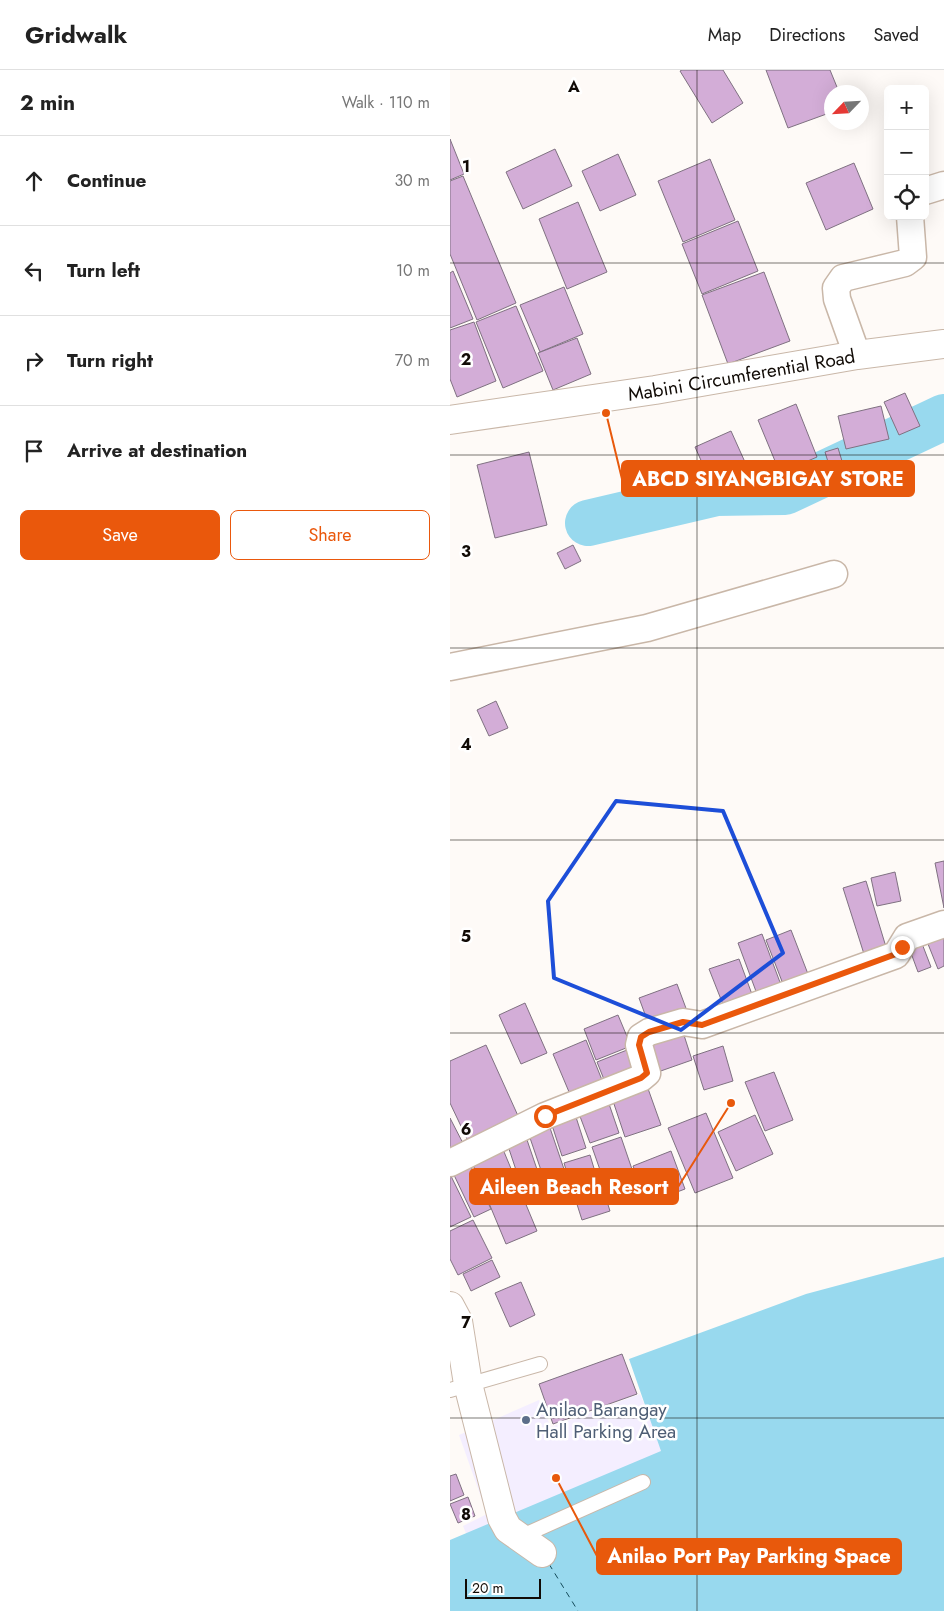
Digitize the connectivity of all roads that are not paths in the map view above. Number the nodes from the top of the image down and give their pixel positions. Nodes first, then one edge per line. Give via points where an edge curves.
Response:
1 (944, 185) edge
2 (929, 190) edge
3 (910, 220) edge
4 (944, 344) edge
5 (857, 355) junction
6 (450, 420) edge
7 (834, 574) dead end
8 (450, 667) edge
9 (944, 924) edge
10 (450, 1163) edge
11 (450, 1306) edge
12 (450, 1352) edge
13 (540, 1364) dead end
14 (459, 1387) edge
15 (643, 1482) dead end
16 (520, 1537) junction
17 (542, 1553) dead end

1 - 2 street
3 - 5 street via 913,257 905,263 843,278 836,288
4 - 5 main road, Mabini Circumferential Road
5 - 6 main road, Mabini Circumferential Road via 655,390
7 - 8 street via 647,628
9 - 10 street via 907,937 896,954 877,961 702,1025 683,1022 649,1032 641,1037 639,1045 647,1073 641,1078 545,1116
11 - 14 main road via 458,1320
12 - 14 main road
13 - 14 lane
14 - 16 main road via 502,1518 508,1529
15 - 16 lane
16 - 17 main road

